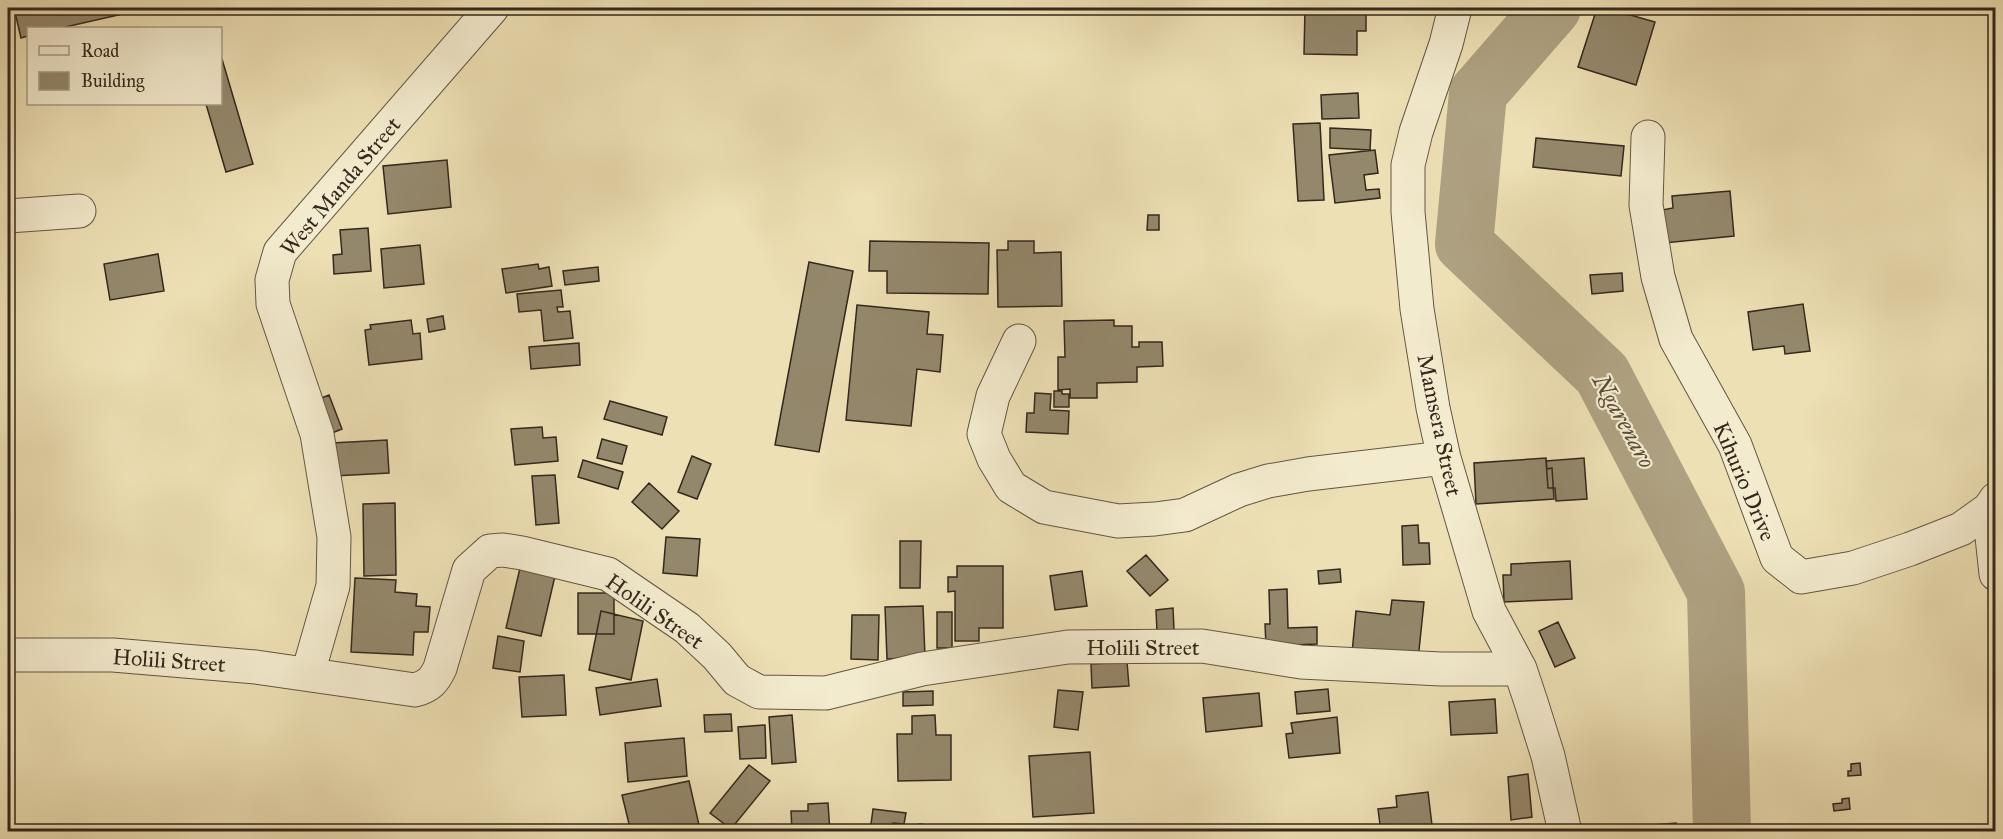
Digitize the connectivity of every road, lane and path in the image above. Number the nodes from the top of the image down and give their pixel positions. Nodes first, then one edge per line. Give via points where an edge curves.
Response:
1 (492, 8) edge
2 (1455, 8) edge
3 (1648, 137) dead end
4 (79, 211) dead end
5 (8, 216) edge
6 (1020, 341) dead end
7 (1444, 458) junction
8 (1992, 504) edge
9 (1995, 574) edge
10 (8, 655) edge
11 (1520, 669) junction
12 (308, 673) junction
13 (1565, 831) edge

1 - 12 street, West Manda Street via 280,252 272,280 273,304 316,434 334,537 333,586
2 - 7 street, Mamsera Street via 1408,165 1417,309
3 - 8 street, Kihurio Drive via 1646,205 1658,277 1676,339 1735,445 1777,558 1801,577 1853,568 1960,529
4 - 5 street
6 - 7 street via 993,396 984,434 1011,487 1044,507 1118,521 1155,519 1185,515 1268,481
7 - 11 street, Mamsera Street via 1489,611
8 - 9 street
10 - 12 street, Holili Street via 113,655
11 - 12 street, Holili Street via 1301,662 1202,646 1068,647 922,669 826,693 759,692 737,680 687,628 608,574 503,550 490,551 469,570 440,668 435,680 425,687 415,690
11 - 13 street, Mamsera Street via 1548,756

